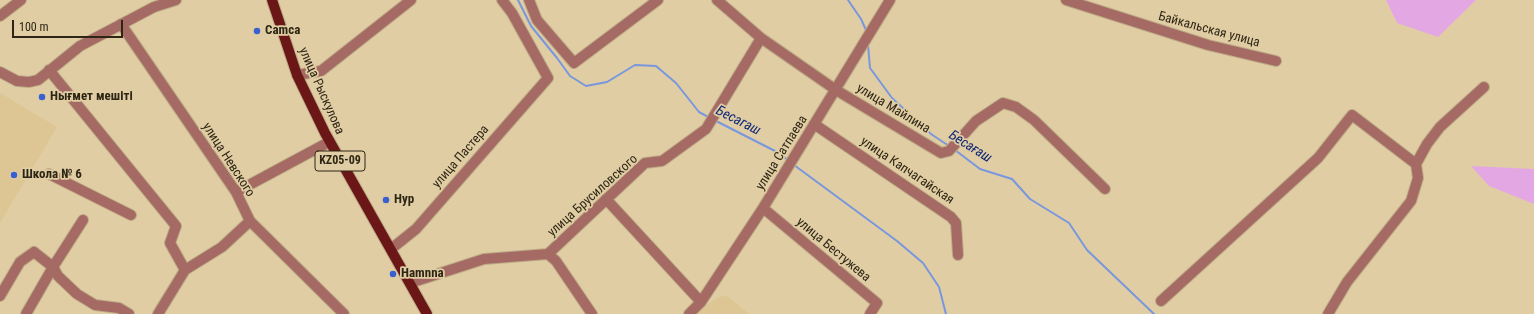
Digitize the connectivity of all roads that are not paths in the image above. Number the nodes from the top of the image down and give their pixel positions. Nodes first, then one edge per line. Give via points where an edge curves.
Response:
1 (21, 0) edge
2 (176, 0) edge
3 (272, 0) edge
4 (502, 0) edge
5 (528, 0) edge
6 (658, 0) edge
7 (717, 0) edge
8 (890, 0) edge
9 (1066, 0) edge
10 (406, 2) edge
11 (0, 16) edge
12 (121, 24) junction
13 (761, 38) junction
14 (1276, 61) dead end
15 (49, 70) junction
16 (0, 72) edge
17 (297, 75) junction
18 (1484, 87) dead end
19 (836, 90) junction
20 (814, 124) junction
21 (330, 142) junction
22 (1416, 164) junction
23 (49, 174) dead end
24 (1105, 189) dead end
25 (236, 192) junction
26 (606, 199) junction
27 (763, 208) junction
28 (131, 215) dead end
29 (83, 220) dead end
30 (250, 221) junction
31 (391, 249) junction
32 (548, 254) junction
33 (958, 255) dead end
34 (53, 267) junction
35 (185, 270) junction
36 (410, 283) junction
37 (0, 296) edge
38 (1162, 301) dead end
39 (701, 302) junction
40 (26, 314) edge
41 (129, 314) edge
42 (158, 314) edge
43 (344, 314) edge
44 (427, 314) edge
45 (592, 314) edge
46 (689, 314) edge
47 (870, 314) edge
48 (1328, 314) edge

1 - 11 street
2 - 12 street via 154,7
3 - 17 main road, улица Рыскулова / KZ05-09
4 - 31 street, улица Пастера via 512,13 548,78 416,229
5 - 6 street via 537,20 574,63
7 - 13 street, улица Майлина
8 - 19 street, улица Сатпаева
9 - 14 street, Байкальская улица via 1208,45
10 - 17 street via 321,72
12 - 15 street via 80,46
12 - 25 street, улица Невского
13 - 19 street, улица Майлина
13 - 26 street, улица Брусиловского via 706,129 662,161 645,163
15 - 16 street via 38,80 29,82 17,81
15 - 35 street via 176,226 170,243
17 - 21 main road, улица Рыскулова / KZ05-09
18 - 22 street via 1440,127
19 - 20 street, улица Сатпаева
19 - 24 street, улица Майлина via 941,154 949,152 976,120 1003,103 1016,107 1034,120
20 - 27 street, улица Сатпаева
20 - 33 street, улица Капчагайская via 951,217 956,223
21 - 25 street
21 - 31 main road, улица Рыскулова / KZ05-09
22 - 38 street via 1352,115 1318,158
22 - 48 street via 1418,178 1411,200 1347,282
23 - 28 street
25 - 30 street, улица Невского
26 - 32 street, улица Брусиловского
26 - 39 street
27 - 39 street, улица Сатпаева
27 - 47 street, улица Бестужева via 877,303
29 - 34 street
30 - 35 street via 222,247
30 - 43 street, улица Невского
31 - 36 main road, улица Рыскулова / KZ05-09
32 - 36 street, улица Брусиловского via 484,258
32 - 45 street via 556,261
34 - 37 street via 34,252 20,262
34 - 40 street
34 - 41 street via 58,276 89,302 119,308
35 - 42 street
36 - 44 main road, улица Рыскулова / KZ05-09
39 - 46 street, улица Сатпаева

